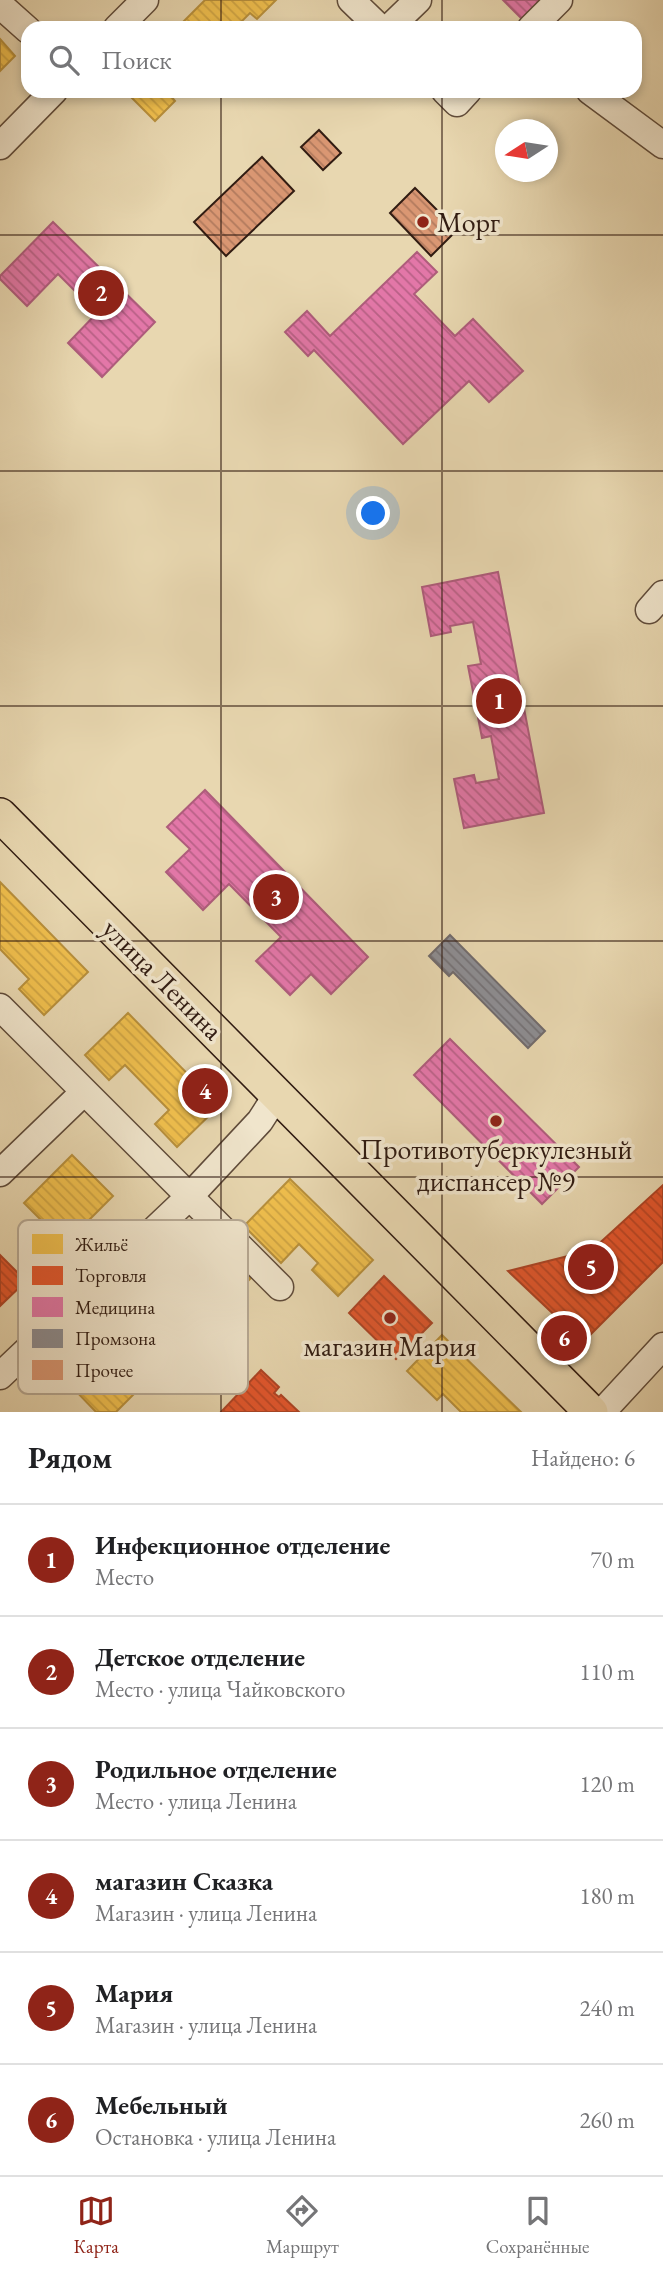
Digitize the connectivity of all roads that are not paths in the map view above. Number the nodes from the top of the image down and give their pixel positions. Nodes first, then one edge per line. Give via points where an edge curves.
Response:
1 (145, 0) edge
2 (351, 0) edge
3 (418, 0) edge
4 (559, 0) edge
5 (0, 5) edge
6 (124, 21) edge
7 (373, 21) edge
8 (396, 21) edge
9 (538, 21) edge
10 (21, 24) edge
11 (47, 98) edge
12 (599, 98) edge
13 (663, 145) edge
14 (0, 146) edge
15 (0, 815) edge
16 (0, 1007) edge
17 (84, 1092) junction
18 (278, 1093) junction
19 (0, 1172) edge
20 (189, 1197) junction
21 (165, 1220) edge
22 (212, 1220) edge
23 (248, 1255) edge
24 (280, 1287) dead end
25 (663, 1346) edge
26 (18, 1359) edge
27 (0, 1376) edge
28 (591, 1412) edge
29 (602, 1412) edge

1 - 6 street
2 - 7 street
3 - 8 street
4 - 9 street
5 - 10 street
11 - 14 street
12 - 13 street
15 - 18 main road, улица Ленина
16 - 17 street
17 - 19 street
17 - 20 street
18 - 20 street via 260,1121
18 - 28 main road, улица Ленина
20 - 21 street
20 - 22 street
23 - 24 street
25 - 29 street
26 - 27 street

